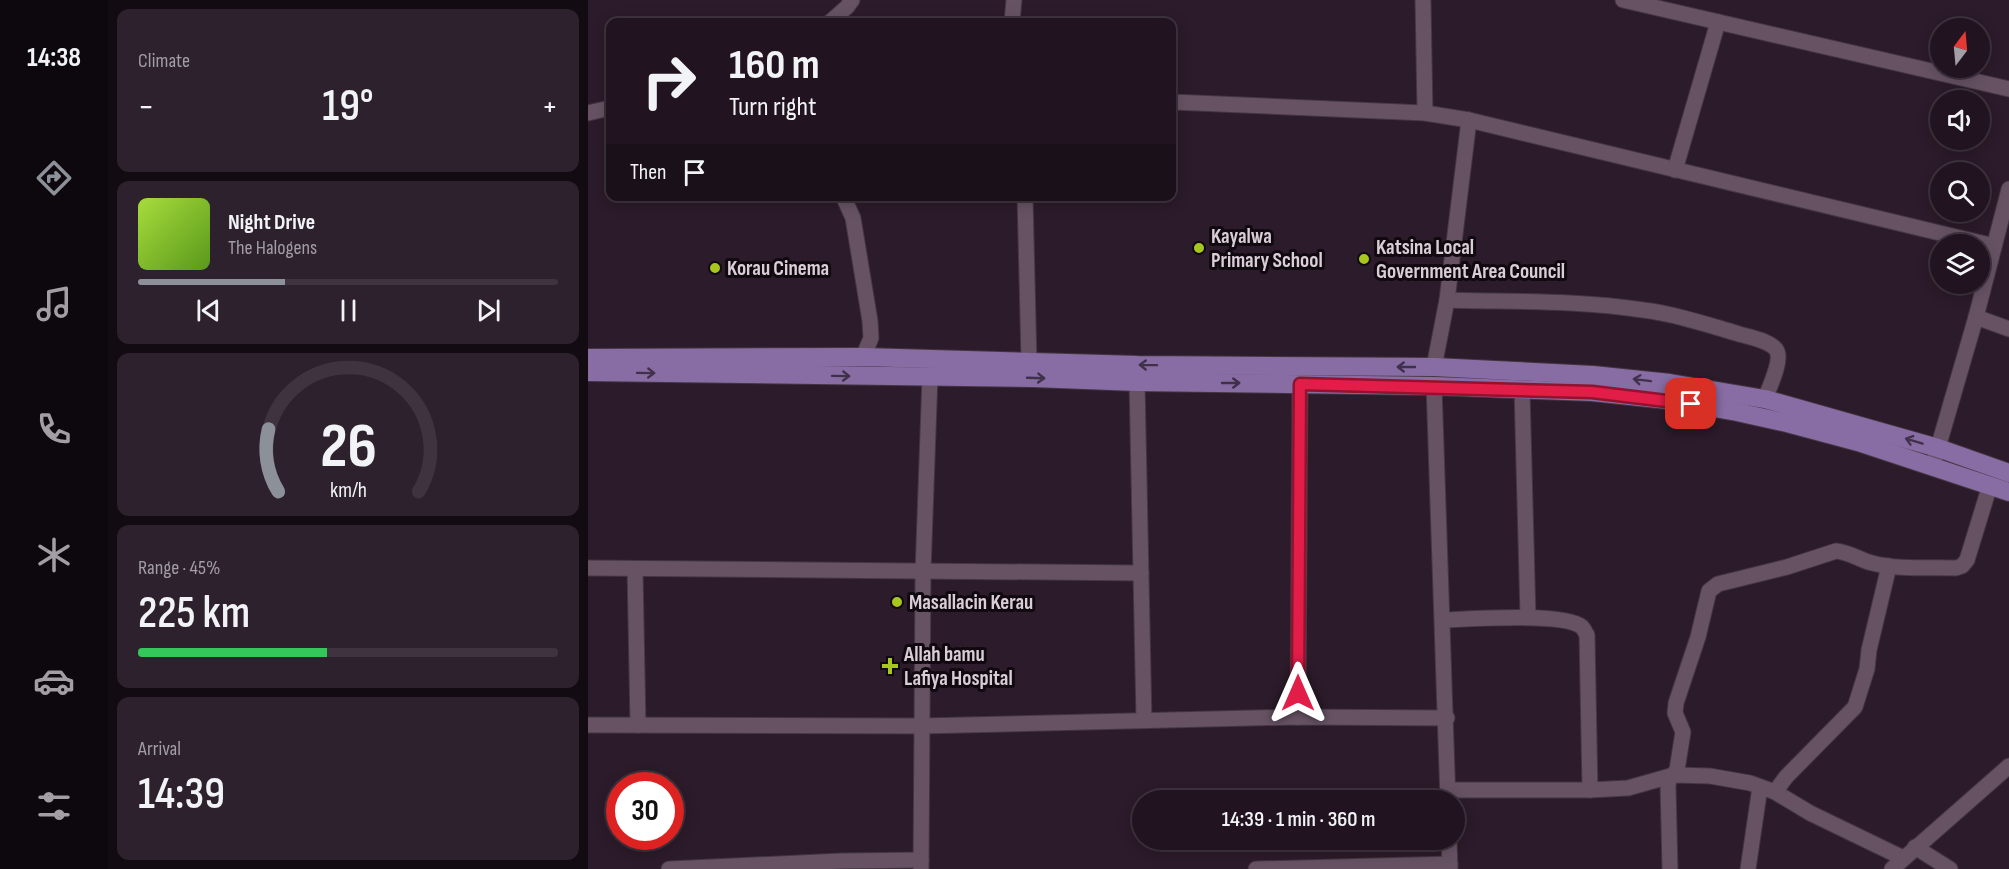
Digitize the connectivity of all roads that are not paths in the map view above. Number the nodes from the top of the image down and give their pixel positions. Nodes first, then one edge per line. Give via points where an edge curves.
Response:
1 (852, 0) edge
2 (1014, 0) edge
3 (1423, 0) edge
4 (1623, 0) edge
5 (835, 18) edge
6 (1012, 18) edge
7 (1718, 22) junction
8 (2009, 89) edge
9 (1176, 102) edge
10 (606, 109) edge
11 (588, 113) edge
12 (1425, 113) junction
13 (1469, 120) junction
14 (1676, 170) junction
15 (2009, 189) edge
16 (846, 201) edge
17 (1025, 201) edge
18 (2000, 238) edge
19 (1447, 300) junction
20 (1976, 317) junction
21 (2009, 328) edge
22 (863, 357) junction
23 (588, 358) edge
24 (1029, 361) junction
25 (1434, 367) junction
26 (588, 372) edge
27 (930, 376) junction
28 (1137, 382) junction
29 (1300, 384) junction
30 (1434, 386) junction
31 (1522, 390) junction
32 (1765, 399) junction
33 (1935, 457) junction
34 (2009, 473) edge
35 (1990, 485) junction
36 (2009, 492) edge
37 (1889, 566) junction
38 (588, 568) edge
39 (634, 569) junction
40 (923, 572) junction
41 (1141, 573) junction
42 (1528, 617) junction
43 (1443, 620) junction
44 (1298, 717) junction
45 (1447, 718) junction
46 (1144, 720) junction
47 (588, 725) edge
48 (638, 725) junction
49 (921, 726) junction
50 (2009, 766) edge
51 (1674, 776) junction
52 (1448, 790) edge
53 (1590, 790) junction
54 (1767, 790) junction
55 (1465, 795) edge
56 (1915, 847) junction
57 (1449, 850) edge
58 (1903, 858) junction
59 (921, 864) edge
60 (841, 865) edge
61 (1450, 866) edge
62 (669, 869) edge
63 (1256, 869) edge
64 (1670, 869) edge
65 (1748, 869) edge
66 (1892, 869) edge
67 (1950, 869) edge

1 - 5 street
2 - 6 street
3 - 12 street
4 - 7 street
7 - 8 street
7 - 14 street
9 - 12 street
10 - 11 street
12 - 13 street
13 - 14 street
13 - 19 street
14 - 18 street
15 - 18 street
16 - 22 street via 854,218 870,321 871,338
17 - 24 street
18 - 20 street
19 - 25 street
19 - 32 street via 1644,310 1749,337 1772,345 1777,351 1779,359
20 - 21 street
20 - 33 street
22 - 23 main road
22 - 24 main road
25 -> 24 main road
32 -> 25 main road via 1630,378
26 -> 27 main road
27 -> 28 main road
27 - 40 street
28 -> 29 main road
28 - 41 street
29 - 30 main road
29 - 44 street
30 - 31 main road
30 - 43 street
31 - 33 main road via 1628,395 1737,412
31 - 42 street
33 -> 32 main road
33 - 34 main road
33 - 35 main road
35 - 36 main road
35 - 37 street via 1962,566
37 - 51 street via 1836,551 1713,586 1676,703 1675,713 1683,732
37 - 54 street via 1867,669 1854,707 1786,777
38 - 39 street
39 - 40 street
39 - 48 street
40 - 41 street
40 - 49 street
41 - 46 street
42 - 43 street
42 - 53 street via 1573,623 1587,635
43 - 45 street
44 - 45 street
44 - 46 street
45 - 52 street
46 - 49 street
47 - 48 street
48 - 49 street
49 - 59 street
50 - 56 street
51 - 53 street via 1628,788
51 - 54 street via 1710,776
51 - 64 street via 1668,785
53 - 55 street
54 - 58 street
54 - 65 street
56 - 58 street
56 - 67 street
57 - 61 street
58 - 66 street
59 - 60 street
60 - 62 street
61 - 63 street

